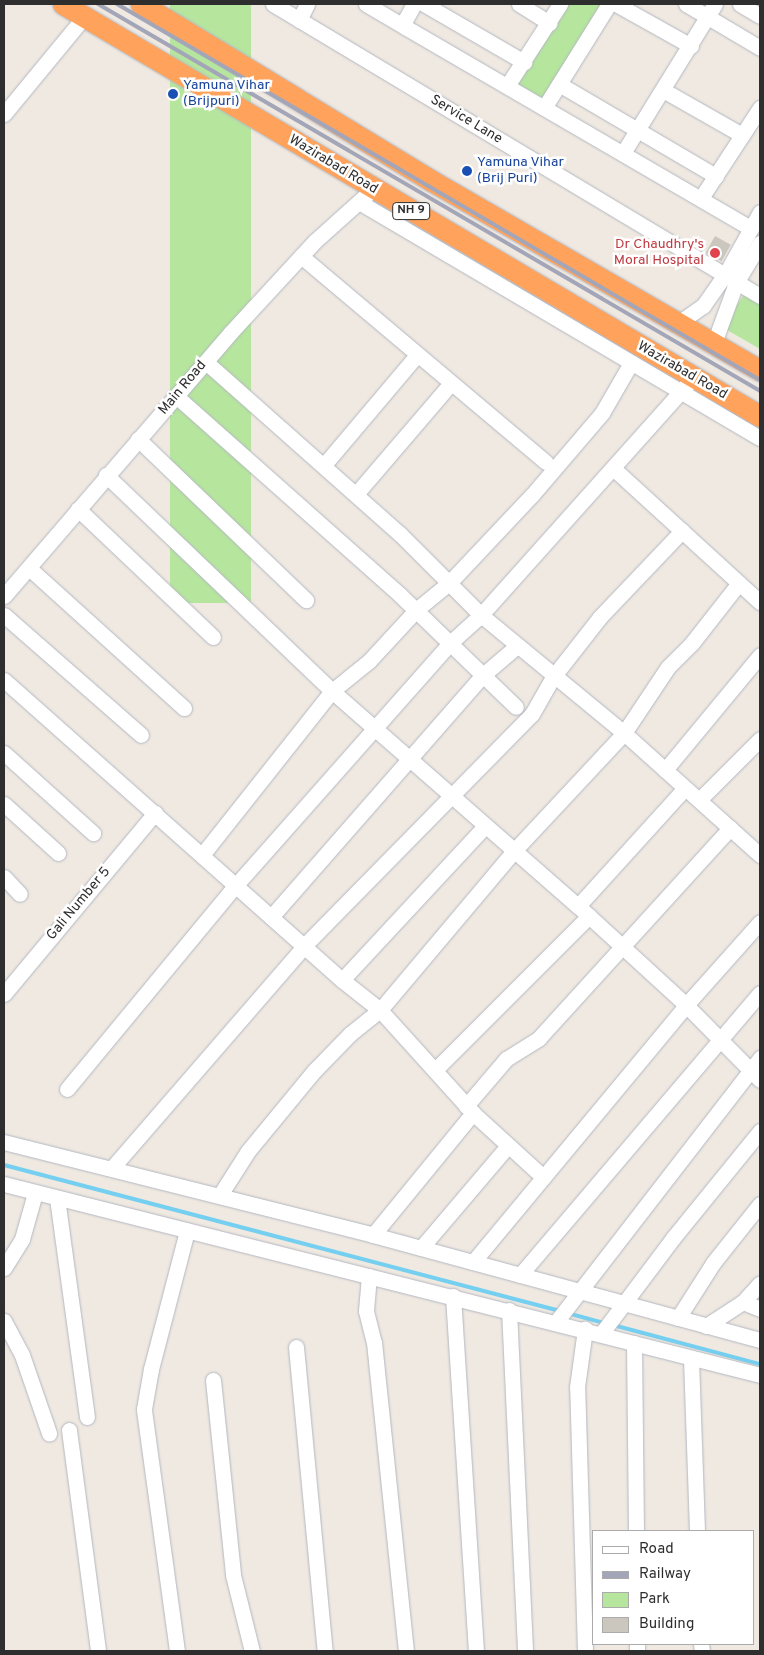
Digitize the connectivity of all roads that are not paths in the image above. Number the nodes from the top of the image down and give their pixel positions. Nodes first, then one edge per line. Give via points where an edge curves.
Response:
1 (63, 4) edge
2 (141, 4) edge
3 (273, 4) edge
4 (307, 4) edge
5 (366, 4) edge
6 (414, 4) edge
7 (424, 4) edge
8 (519, 4) edge
9 (560, 4) edge
10 (608, 4) edge
11 (616, 4) edge
12 (686, 4) edge
13 (715, 4) edge
14 (740, 4) edge
15 (760, 16) edge
16 (84, 17) junction
17 (708, 17) junction
18 (299, 20) junction
19 (549, 23) junction
20 (406, 27) junction
21 (690, 46) junction
22 (760, 48) edge
23 (524, 62) junction
24 (559, 84) junction
25 (507, 86) junction
26 (663, 90) junction
27 (544, 108) junction
28 (760, 108) edge
29 (4, 114) edge
30 (638, 130) junction
31 (742, 135) junction
32 (623, 153) junction
33 (716, 176) junction
34 (366, 195) junction
35 (701, 198) junction
36 (760, 212) edge
37 (751, 228) junction
38 (760, 243) edge
39 (301, 256) junction
40 (731, 279) junction
41 (760, 296) edge
42 (677, 324) junction
43 (714, 343) junction
44 (417, 355) junction
45 (206, 362) junction
46 (631, 363) junction
47 (760, 370) edge
48 (452, 383) junction
49 (687, 385) junction
50 (176, 396) junction
51 (760, 416) edge
52 (760, 438) edge
53 (138, 440) junction
54 (546, 462) dead end
55 (324, 465) junction
56 (612, 468) junction
57 (106, 475) junction
58 (356, 494) junction
59 (78, 509) junction
60 (682, 531) junction
61 (30, 568) junction
62 (449, 583) junction
63 (739, 583) junction
64 (4, 596) edge
65 (306, 600) dead end
66 (760, 602) edge
67 (416, 610) junction
68 (4, 615) edge
69 (481, 615) junction
70 (213, 637) dead end
71 (450, 642) junction
72 (516, 646) junction
73 (760, 655) edge
74 (483, 675) junction
75 (554, 676) junction
76 (4, 680) edge
77 (332, 691) junction
78 (516, 707) dead end
79 (184, 708) dead end
80 (374, 727) junction
81 (624, 734) junction
82 (141, 735) dead end
83 (760, 739) edge
84 (4, 753) edge
85 (409, 759) junction
86 (665, 770) junction
87 (685, 788) junction
88 (450, 796) junction
89 (699, 800) junction
90 (4, 804) edge
91 (155, 813) junction
92 (484, 827) junction
93 (730, 828) junction
94 (93, 833) dead end
95 (513, 852) junction
96 (58, 853) dead end
97 (202, 855) junction
98 (760, 855) edge
99 (4, 877) edge
100 (236, 885) junction
101 (20, 894) dead end
102 (583, 911) junction
103 (271, 917) junction
104 (760, 922) edge
105 (304, 946) junction
106 (621, 946) junction
107 (342, 980) junction
108 (760, 993) edge
109 (4, 994) edge
110 (686, 1005) junction
111 (380, 1010) junction
112 (720, 1040) junction
113 (760, 1058) edge
114 (435, 1070) junction
115 (755, 1075) edge
116 (67, 1089) dead end
117 (470, 1109) junction
118 (760, 1131) edge
119 (4, 1142) edge
120 (507, 1146) junction
121 (112, 1168) junction
122 (543, 1177) junction
123 (4, 1184) edge
124 (35, 1193) junction
125 (220, 1195) junction
126 (57, 1198) junction
127 (760, 1204) edge
128 (188, 1231) junction
129 (373, 1235) junction
130 (422, 1248) junction
131 (473, 1262) junction
132 (4, 1268) edge
133 (520, 1275) junction
134 (370, 1276) junction
135 (760, 1283) edge
136 (580, 1291) junction
137 (453, 1296) junction
138 (742, 1302) junction
139 (624, 1303) junction
140 (760, 1309) edge
141 (509, 1310) junction
142 (678, 1318) junction
143 (4, 1321) edge
144 (556, 1322) junction
145 (706, 1326) junction
146 (585, 1329) junction
147 (601, 1334) junction
148 (760, 1340) edge
149 (634, 1343) junction
150 (296, 1347) dead end
151 (691, 1358) junction
152 (760, 1376) edge
153 (213, 1380) dead end
154 (87, 1417) dead end
155 (69, 1430) dead end
156 (49, 1433) dead end
157 (636, 1530) edge
158 (697, 1530) edge
159 (98, 1651) edge
160 (176, 1651) edge
161 (252, 1651) edge
162 (325, 1651) edge
163 (406, 1651) edge
164 (476, 1651) edge
165 (525, 1651) edge
166 (585, 1651) edge

1 - 16 highway, Wazirabad Road / NH 9
2 - 42 highway, NH 9 via 432,181
3 - 18 street, Service Lane
4 - 18 street
5 - 20 street
6 - 20 street via 405,20
7 - 23 street
8 - 19 street
9 - 19 street
10 - 24 street
11 - 21 street
12 - 17 street
13 - 17 street
14 - 15 street
16 - 29 street
16 - 34 highway, Wazirabad Road / NH 9
17 - 21 street
17 - 22 street
18 - 40 street, Service Lane
19 - 23 street
20 - 25 street
21 - 26 street
23 - 25 street
24 - 27 street
24 - 30 street
25 - 27 street
26 - 30 street
26 - 31 street
27 - 32 street
28 - 31 street
30 - 32 street
30 - 33 street
31 - 33 street
32 - 35 street
33 - 35 street
34 - 39 street, Main Road
34 - 46 street
34 - 49 highway, Wazirabad Road / NH 9
35 - 37 street
36 - 37 street
37 - 40 street
38 - 40 street
39 - 44 street
39 - 45 street, Main Road
40 - 41 street, Service Lane
40 - 42 street via 703,306
40 - 43 street
42 - 43 highway, NH 9
43 - 47 highway, NH 9
44 - 48 street
44 - 55 street
45 - 50 street, Main Road
45 - 55 street
46 - 49 street
46 - 62 street via 602,413 532,495
48 - 54 street
48 - 58 street
49 - 51 highway, Wazirabad Road / NH 9
49 - 52 street
49 - 56 street
50 - 53 street, Main Road
50 - 67 street
53 - 57 street, Main Road
53 - 65 street
55 - 58 street
56 - 60 street
56 - 69 street
57 - 59 street, Main Road
57 - 77 street
58 - 62 street
59 - 61 street, Main Road
59 - 70 street
60 - 63 street
60 - 75 street via 600,616
61 - 64 street, Main Road
61 - 79 street
62 - 67 street
62 - 69 street
63 - 66 street
63 - 81 street via 692,643 668,667
67 - 71 street
67 - 77 street via 369,661
68 - 82 street
69 - 71 street
69 - 72 street
71 - 74 street
71 - 80 street
72 - 74 street
72 - 75 street
73 - 86 street
74 - 78 street
74 - 85 street
75 - 81 street
75 - 88 street via 532,714
76 - 91 street
77 - 80 street
77 - 97 street
80 - 85 street
80 - 100 street
81 - 86 street
81 - 95 street
83 - 89 street
84 - 94 street
85 - 88 street
85 - 103 street
86 - 87 street
87 - 89 street
87 - 102 street
88 - 92 street
88 - 105 street
89 - 93 street
90 - 96 street
91 - 97 street
91 - 109 street, Gali Number 5
92 - 95 street
92 - 107 street
93 - 98 street
93 - 106 street
95 - 102 street
95 - 111 street
97 - 100 street
99 - 101 street
100 - 103 street
100 - 116 street
102 - 106 street
102 - 114 street
103 - 105 street
104 - 110 street
105 - 107 street
105 - 121 street
106 - 110 street
106 - 117 street via 539,1038 506,1059
107 - 111 street
108 - 112 street
110 - 112 street
110 - 122 street
111 - 114 street
111 - 125 street via 314,1070 248,1151
112 - 115 street
112 - 133 street
113 - 115 street
114 - 117 street
115 - 136 street
117 - 120 street
117 - 129 street
118 - 139 street
119 - 121 street
120 - 122 street
120 - 130 street
121 - 125 street
122 - 131 street
123 - 124 street
124 - 126 street
124 - 132 street via 22,1238
125 - 129 street
126 - 128 street
126 - 154 street
127 - 142 street via 713,1263
128 - 134 street
128 - 160 street via 151,1369 144,1409
129 - 130 street
130 - 131 street
131 - 133 street
133 - 136 street
134 - 137 street
134 - 163 street via 366,1311 374,1342
135 - 138 street
136 - 139 street
136 - 144 street
137 - 141 street
137 - 164 street
138 - 140 street
138 - 145 street
139 - 142 street
139 - 147 street
141 - 144 street
141 - 165 street
142 - 145 street
143 - 156 street via 22,1355
144 - 146 street
145 - 148 street
146 - 147 street
146 - 166 street via 577,1387
147 - 149 street
149 - 151 street
149 - 157 street
150 - 162 street
151 - 152 street
151 - 158 street
153 - 161 street via 233,1575
155 - 159 street

